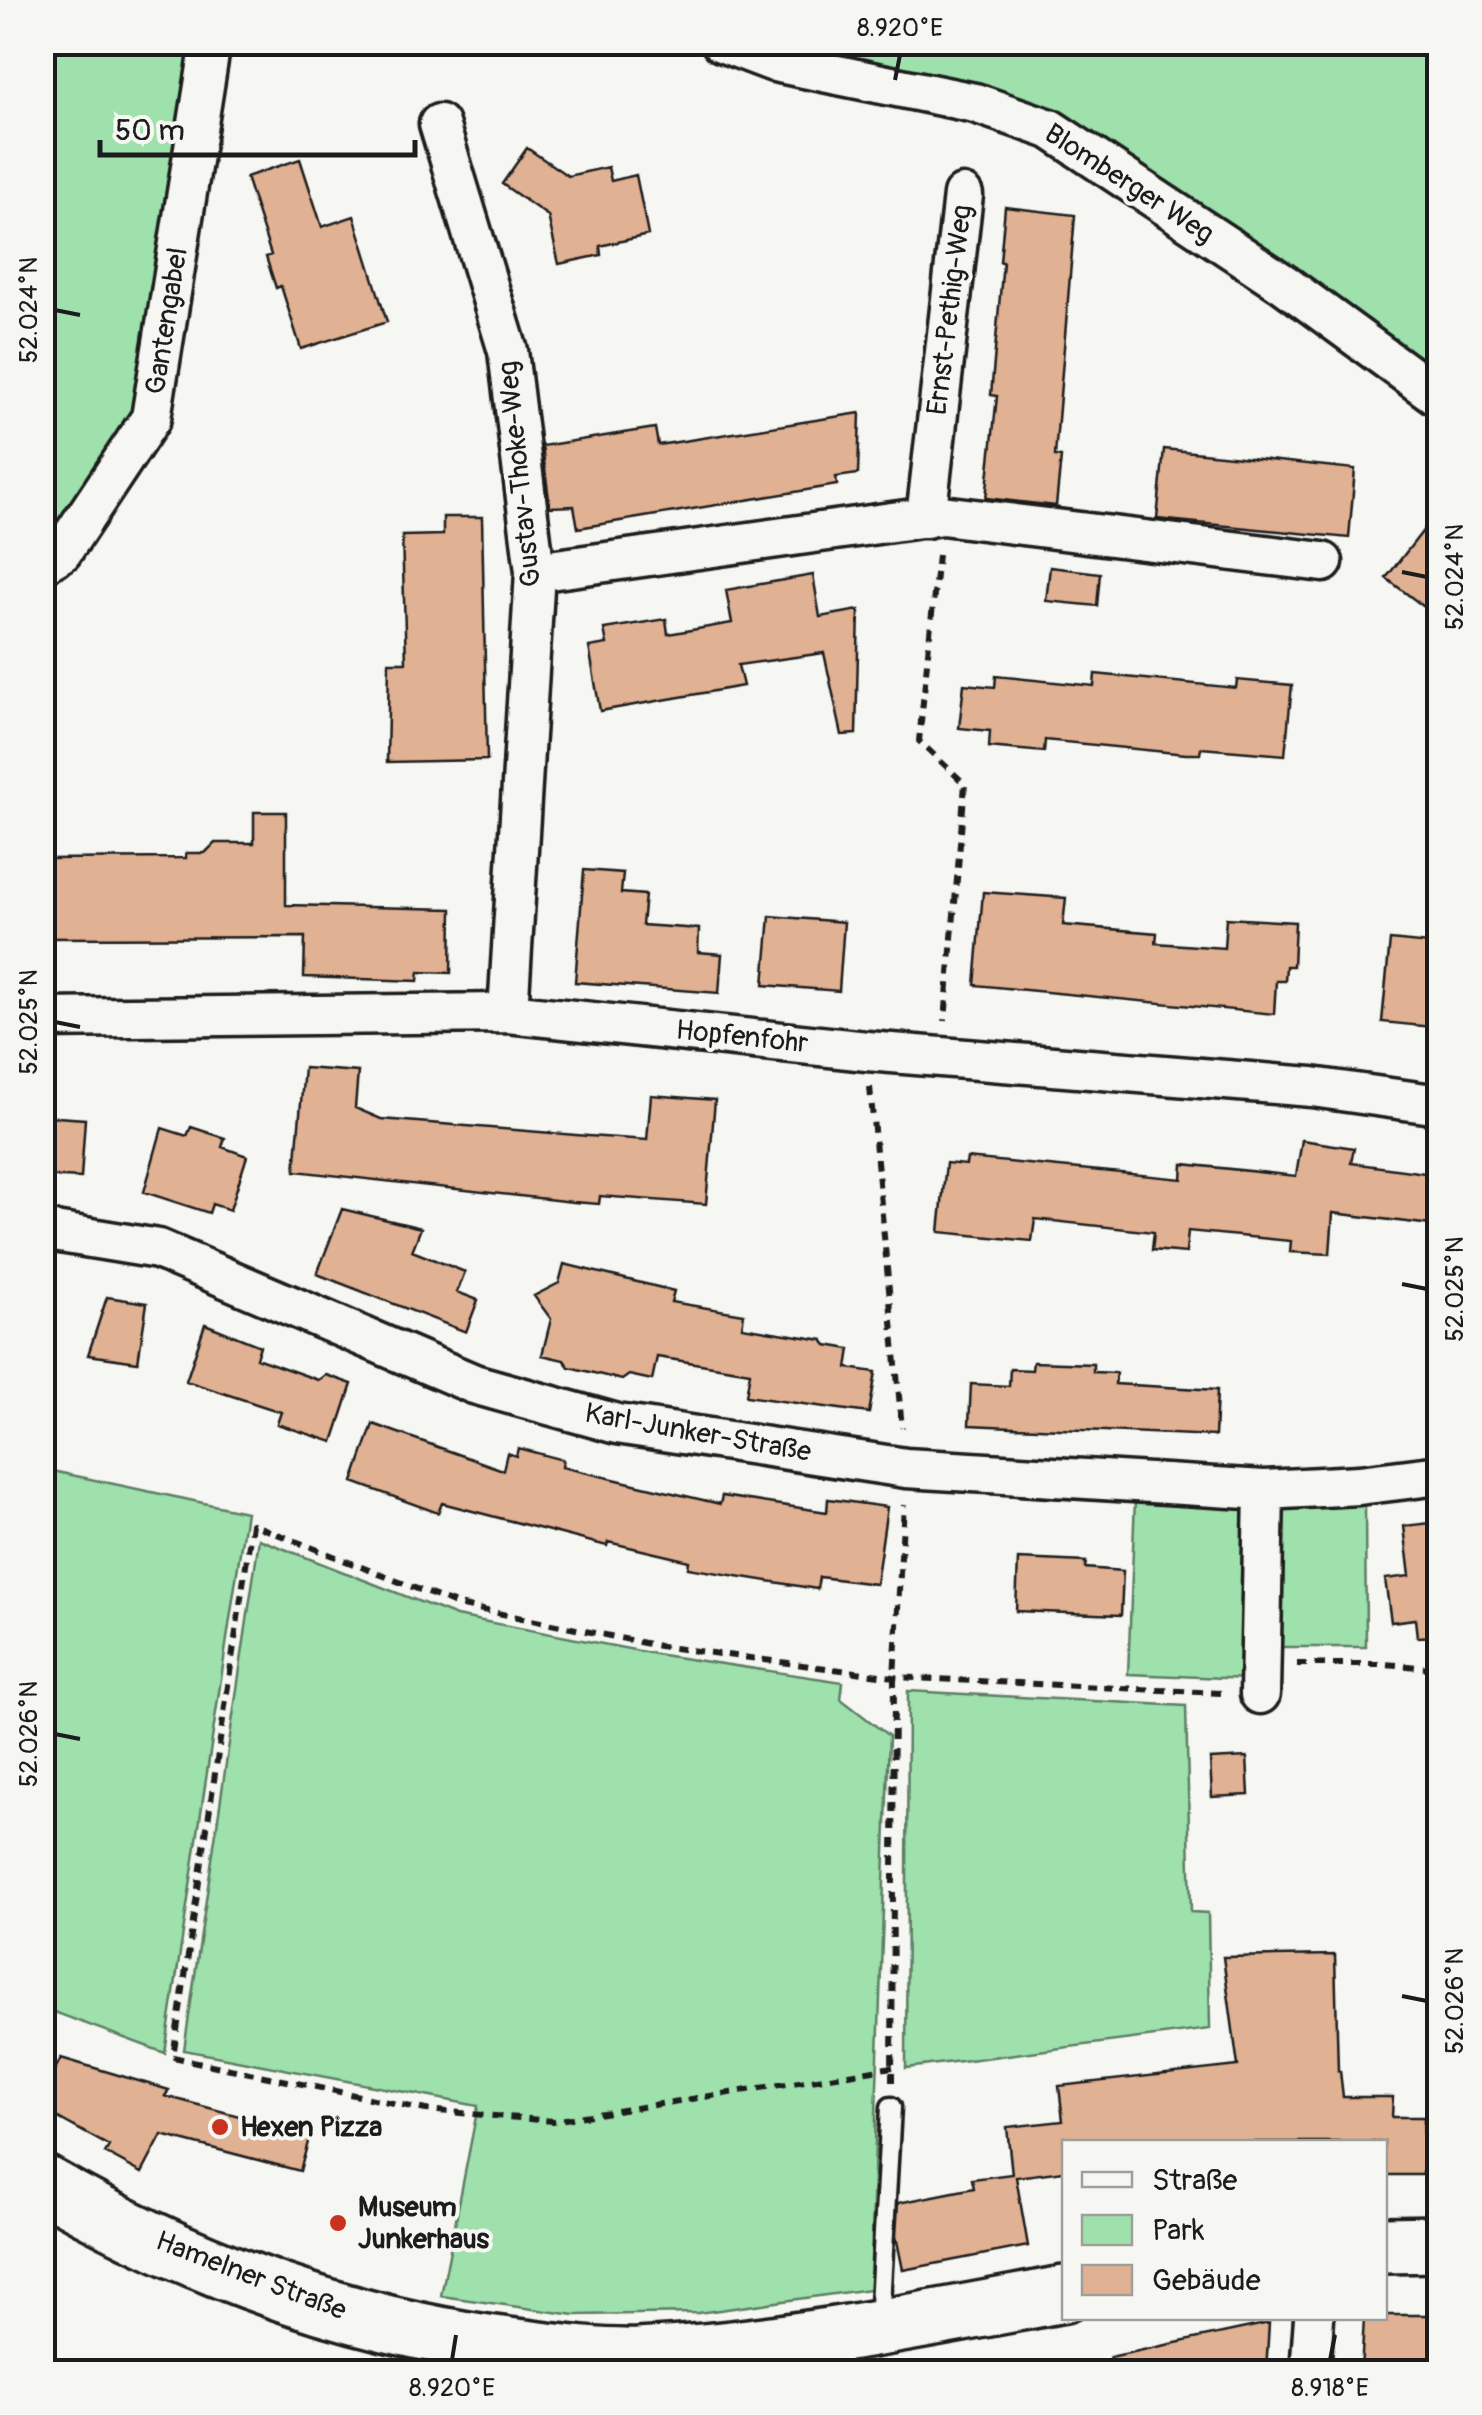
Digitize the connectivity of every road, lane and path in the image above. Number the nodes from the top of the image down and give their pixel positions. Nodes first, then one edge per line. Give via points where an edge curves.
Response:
1 (211, 42) edge
2 (721, 42) edge
3 (439, 124) dead end
4 (963, 195) dead end
5 (1440, 398) edge
6 (934, 516) junction
7 (1323, 562) dead end
8 (42, 564) edge
9 (535, 572) junction
10 (508, 1013) junction
11 (42, 1018) edge
12 (867, 1050) junction
13 (942, 1057) junction
14 (1440, 1104) edge
15 (42, 1230) edge
16 (906, 1468) junction
17 (1440, 1475) edge
18 (1264, 1490) junction
19 (1440, 1670) edge
20 (894, 1678) junction
21 (1261, 1679) junction
22 (892, 2066) junction
23 (891, 2107) joint
24 (42, 2183) edge
25 (1440, 2244) edge
26 (1387, 2245) edge
27 (1062, 2294) edge
28 (1314, 2320) edge
29 (878, 2329) junction
30 (701, 2362) edge
31 (570, 2363) edge
32 (1310, 2372) edge

1 - 8 street, Gantengabel via 152,418 62,552
2 - 5 street, Blomberger Weg via 774,62 975,102 1050,129 1284,284
3 - 9 street, Gustav-Thoke-Weg via 508,351
4 - 6 street, Ernst-Pethig-Weg
6 - 7 street
6 - 9 street
6 - 13 path via 919,741 965,784
9 - 10 street, Gustav-Thoke-Weg
10 - 11 street, Hopfenfohr
10 - 12 street, Hopfenfohr
12 - 13 street, Hopfenfohr
12 - 16 path
13 - 14 street, Hopfenfohr
15 - 16 street, Karl-Junker-Straße via 158,1249 474,1384 617,1424
16 - 18 street, Karl-Junker-Straße
16 - 20 path
17 - 18 street, Karl-Junker-Straße
18 - 21 street
19 - 21 path via 1385,1664
20 - 21 path
20 - 22 path
20 - 22 path via 659,1646 458,1605 252,1524 173,2057 426,2110 554,2121
22 - 23 path
23 - 29 lane
24 - 31 main road, Hamelner Straße via 211,2266 306,2302
25 - 26 main road
27 - 29 main road, Hamelner Straße
28 - 32 street
29 - 30 main road, Hamelner Straße
30 - 31 main road, Hamelner Straße via 635,2357

